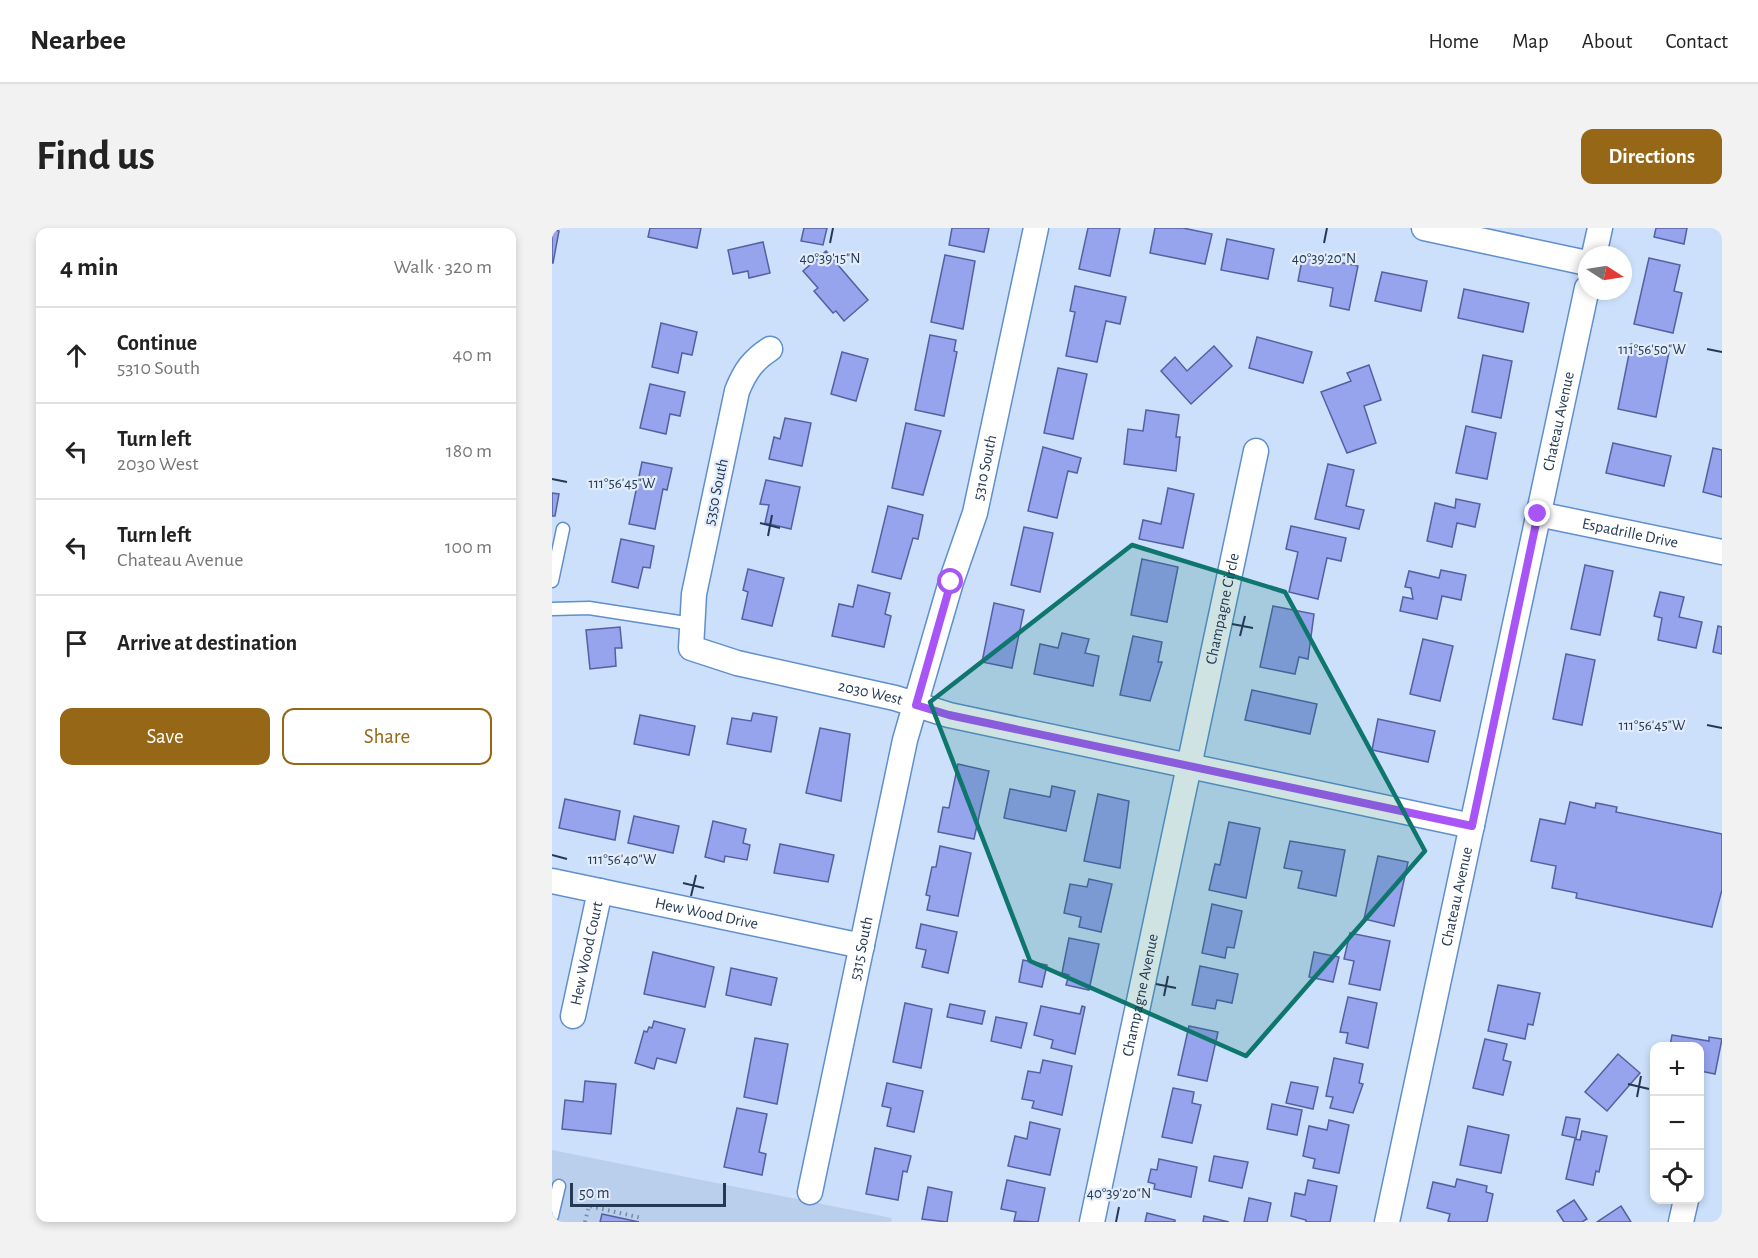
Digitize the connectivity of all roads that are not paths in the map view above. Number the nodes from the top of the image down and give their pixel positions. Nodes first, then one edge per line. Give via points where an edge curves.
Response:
1 (1036, 228) edge
2 (1424, 228) edge
3 (1600, 228) edge
4 (1596, 246) edge
5 (1578, 261) edge
6 (1584, 300) edge
7 (771, 349) dead end
8 (1256, 451) dead end
9 (1538, 514) junction
10 (562, 529) dead end
11 (1722, 552) edge
12 (552, 581) edge
13 (552, 609) edge
14 (692, 624) junction
15 (691, 648) joint
16 (916, 705) junction
17 (1189, 767) junction
18 (1472, 826) junction
19 (552, 881) edge
20 (600, 891) junction
21 (862, 946) junction
22 (573, 1016) dead end
23 (558, 1186) dead end
24 (810, 1192) dead end
25 (1685, 1204) edge
26 (552, 1216) edge
27 (1092, 1222) edge
28 (1387, 1222) edge
29 (1681, 1222) edge

1 - 16 street, 5310 South via 981,490
2 - 5 street
3 - 4 street
6 - 9 street, Chateau Avenue
7 - 14 street, 5350 South via 755,359 737,391 694,594
8 - 17 street, Champagne Circle
9 - 11 street, Espadrille Drive
9 - 18 street, Chateau Avenue
10 - 12 lane
13 - 14 lane via 589,608
14 - 15 street, 5350 South
15 - 16 street, 2030 West via 737,663
16 - 17 street, 2030 West
16 - 21 street, 5315 South via 905,740
17 - 18 street, 2030 West
17 - 27 street, Champagne Avenue
18 - 28 street, Chateau Avenue
19 - 20 street, Hew Wood Drive
20 - 21 street, Hew Wood Drive
20 - 22 street, Hew Wood Court
21 - 24 street, 5315 South
23 - 26 lane
25 - 29 street

